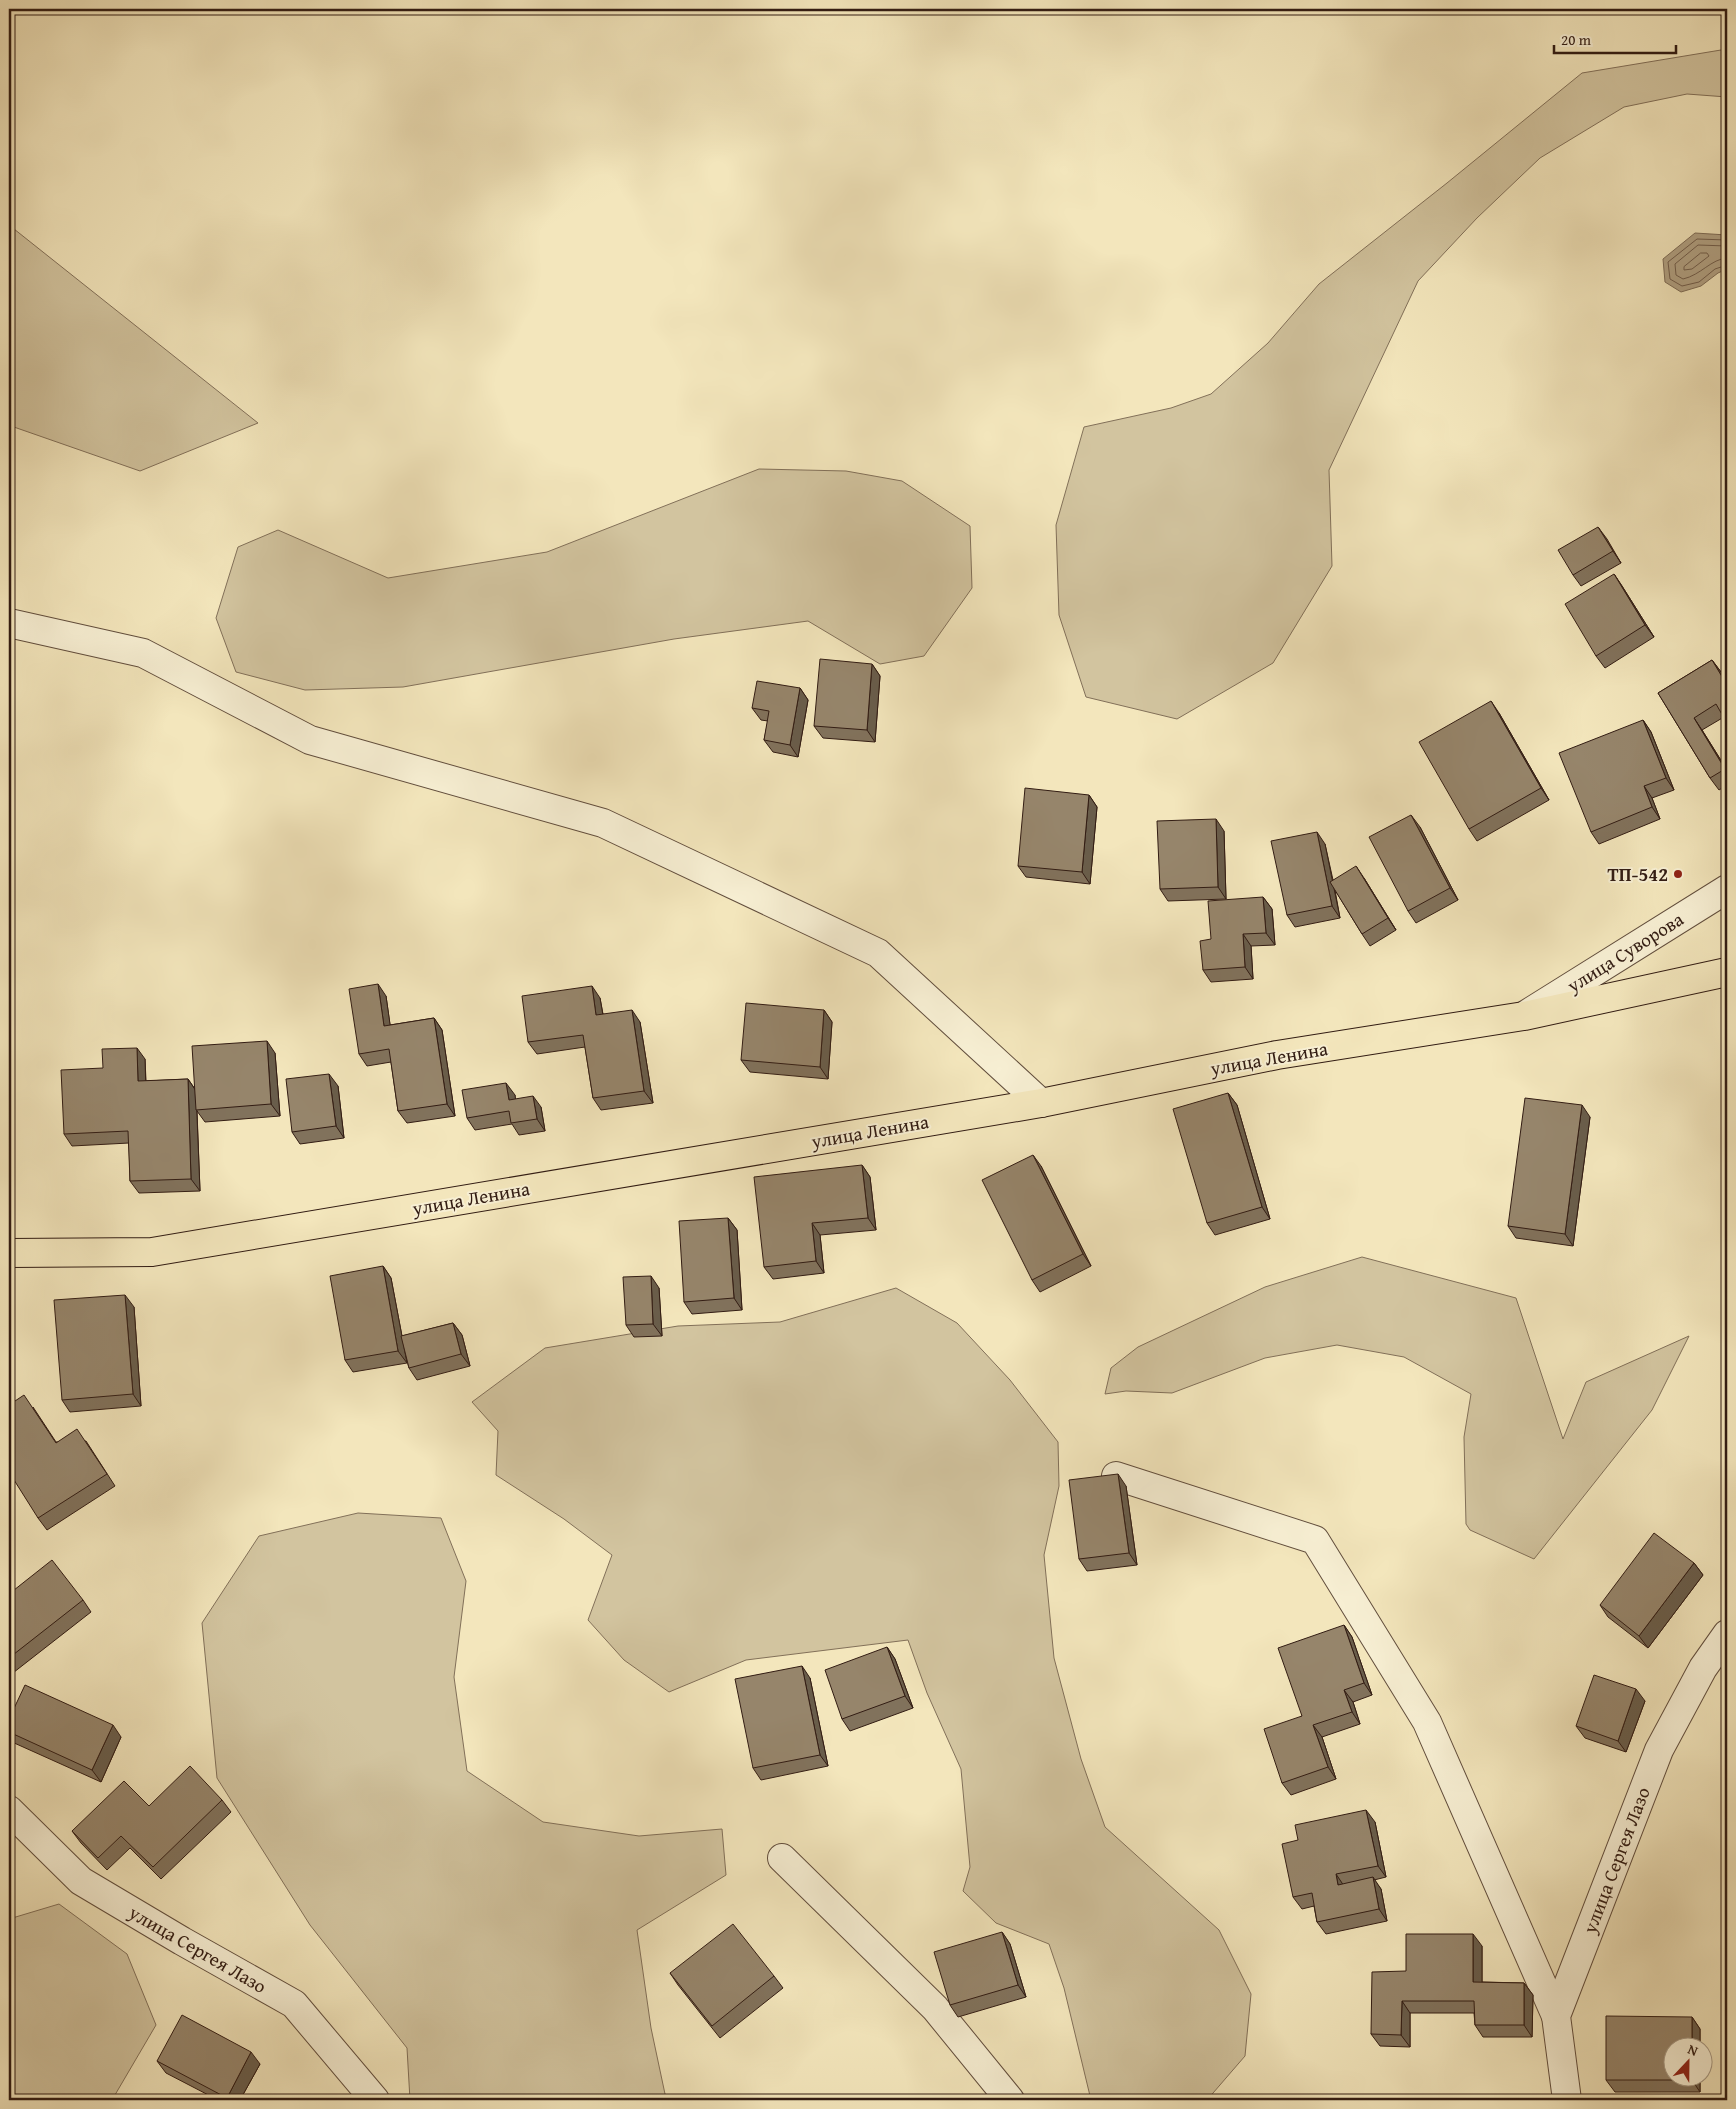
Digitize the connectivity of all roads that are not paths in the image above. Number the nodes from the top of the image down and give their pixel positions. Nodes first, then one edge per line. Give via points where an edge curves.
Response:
1 (9, 622) edge
2 (1727, 889) edge
3 (1727, 972) edge
4 (1524, 1016) junction
5 (1041, 1103) junction
6 (9, 1253) edge
7 (1116, 1476) edge
8 (1727, 1634) edge
9 (9, 1810) edge
10 (782, 1858) dead end
11 (1556, 2016) junction
12 (375, 2100) edge
13 (1010, 2100) edge
14 (1567, 2100) edge

1 - 5 street via 143,653 310,740 604,823 878,953
2 - 4 street, улица Суворова
3 - 4 main road, улица Ленина
4 - 5 main road, улица Ленина via 1276,1055
5 - 6 main road, улица Ленина via 152,1252
7 - 11 street via 1315,1540 1427,1722
8 - 11 street, улица Сергея Лазо via 1703,1668 1659,1750
9 - 12 street, улица Сергея Лазо via 81,1881 294,2004
10 - 13 street via 935,2008
11 - 14 street, улица Сергея Лазо

